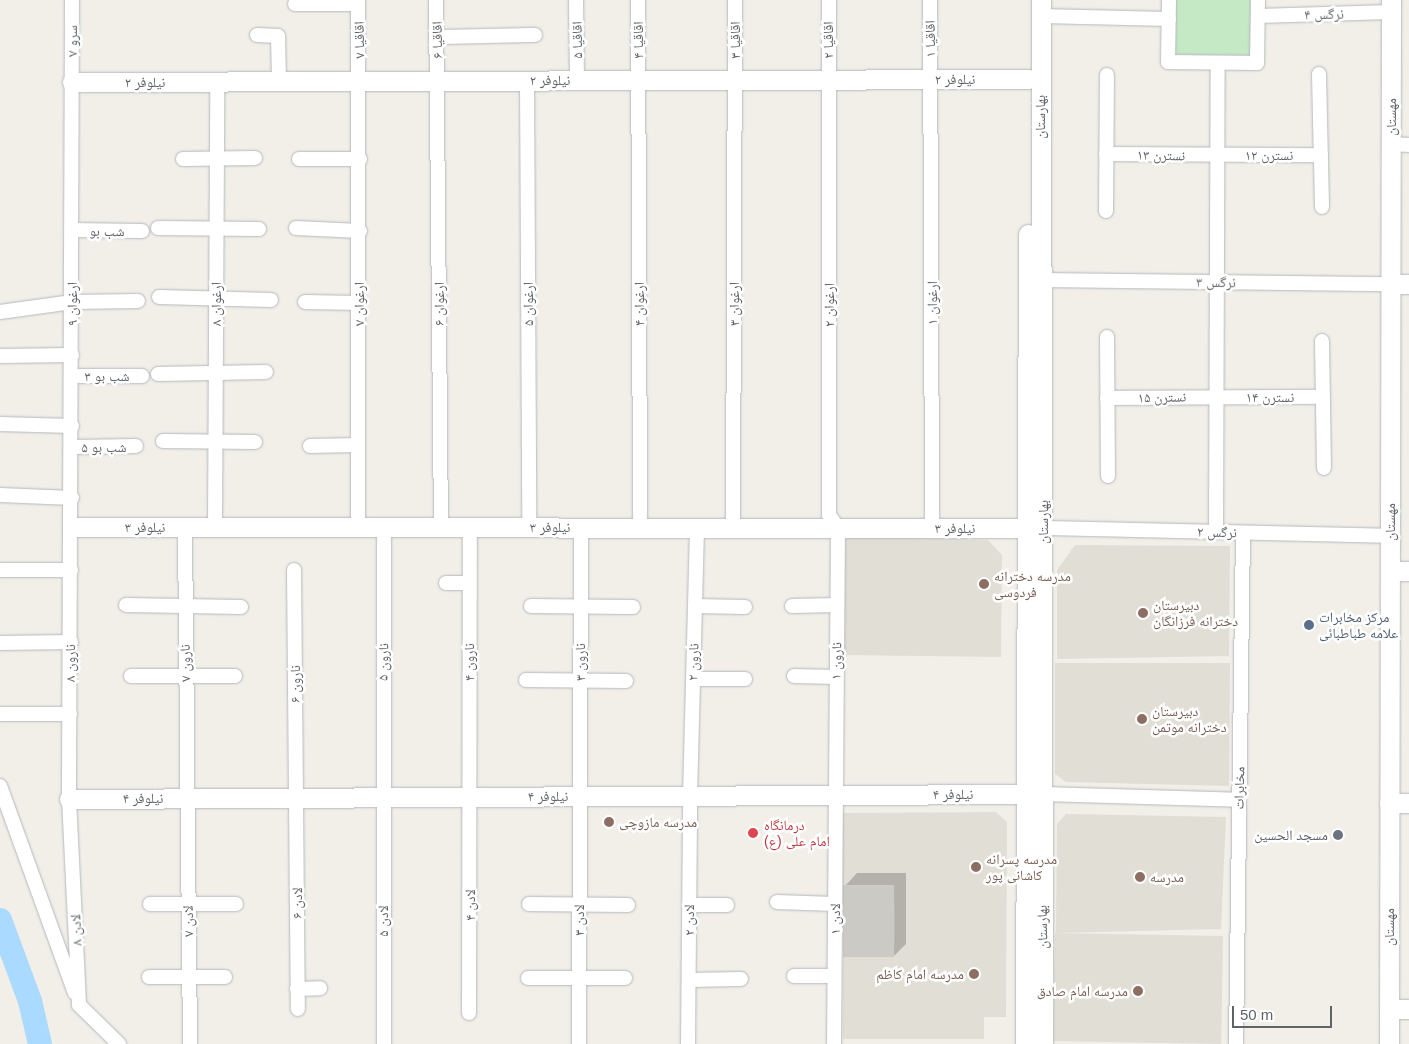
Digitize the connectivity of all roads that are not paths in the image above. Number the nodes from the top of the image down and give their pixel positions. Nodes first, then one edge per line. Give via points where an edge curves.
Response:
1 (72, 0) edge
2 (436, 0) edge
3 (576, 0) edge
4 (638, 0) edge
5 (735, 0) edge
6 (829, 0) edge
7 (930, 0) edge
8 (1029, 0) edge
9 (1169, 0) edge
10 (1258, 0) edge
11 (358, 2) edge
12 (295, 4) dead end
13 (1391, 6) edge
14 (1041, 8) edge
15 (1258, 16) junction
16 (1169, 19) junction
17 (256, 35) dead end
18 (535, 35) dead end
19 (437, 37) junction
20 (1218, 63) junction
21 (1319, 74) dead end
22 (1107, 75) dead end
23 (828, 79) junction
24 (931, 79) junction
25 (1029, 79) junction
26 (437, 80) junction
27 (527, 80) junction
28 (577, 80) junction
29 (638, 80) junction
30 (735, 80) junction
31 (217, 81) junction
32 (279, 81) junction
33 (360, 81) junction
34 (72, 82) junction
35 (1400, 144) edge
36 (1106, 154) junction
37 (1321, 155) junction
38 (1217, 156) junction
39 (216, 158) junction
40 (255, 158) dead end
41 (184, 159) dead end
42 (299, 159) dead end
43 (360, 159) junction
44 (1322, 207) dead end
45 (1106, 211) dead end
46 (158, 228) dead end
47 (296, 228) dead end
48 (258, 229) dead end
49 (73, 230) junction
50 (216, 230) junction
51 (142, 231) dead end
52 (360, 231) junction
53 (1041, 280) junction
54 (1216, 282) junction
55 (1390, 284) junction
56 (1409, 284) edge
57 (159, 297) dead end
58 (216, 299) junction
59 (271, 300) dead end
60 (138, 301) dead end
61 (72, 302) junction
62 (306, 302) dead end
63 (359, 303) junction
64 (0, 312) edge
65 (1107, 337) dead end
66 (1322, 340) dead end
67 (72, 355) junction
68 (0, 356) edge
69 (216, 372) junction
70 (266, 372) dead end
71 (158, 374) dead end
72 (72, 376) junction
73 (142, 376) dead end
74 (1216, 396) junction
75 (1323, 397) junction
76 (1107, 398) junction
77 (0, 424) edge
78 (72, 426) junction
79 (163, 440) dead end
80 (215, 442) junction
81 (255, 442) dead end
82 (358, 445) junction
83 (136, 446) dead end
84 (310, 446) dead end
85 (72, 447) junction
86 (1324, 468) dead end
87 (1108, 476) dead end
88 (0, 495) edge
89 (72, 498) junction
90 (72, 527) junction
91 (185, 527) junction
92 (215, 527) junction
93 (358, 527) junction
94 (384, 527) junction
95 (470, 527) junction
96 (441, 528) junction
97 (529, 528) junction
98 (581, 528) junction
99 (640, 528) junction
100 (697, 528) junction
101 (733, 528) junction
102 (838, 528) junction
103 (932, 528) junction
104 (1036, 528) junction
105 (1216, 532) junction
106 (1243, 533) junction
107 (1390, 536) junction
108 (0, 570) edge
109 (71, 570) junction
110 (294, 570) dead end
111 (1390, 571) junction
112 (1409, 572) edge
113 (446, 582) dead end
114 (469, 583) junction
115 (126, 605) dead end
116 (184, 605) junction
117 (531, 606) dead end
118 (580, 606) junction
119 (695, 606) junction
120 (792, 606) dead end
121 (837, 606) junction
122 (241, 607) dead end
123 (632, 607) dead end
124 (745, 607) dead end
125 (71, 642) junction
126 (0, 643) edge
127 (131, 676) dead end
128 (185, 676) junction
129 (235, 676) dead end
130 (794, 676) dead end
131 (836, 677) junction
132 (693, 679) junction
133 (745, 679) dead end
134 (526, 680) dead end
135 (580, 681) junction
136 (626, 681) dead end
137 (0, 714) edge
138 (70, 714) junction
139 (0, 786) edge
140 (1034, 794) junction
141 (835, 795) junction
142 (471, 796) junction
143 (579, 796) junction
144 (690, 796) junction
145 (296, 797) junction
146 (382, 797) junction
147 (187, 798) junction
148 (69, 799) junction
149 (1239, 800) junction
150 (1389, 803) junction
151 (1409, 803) edge
152 (777, 902) dead end
153 (150, 904) dead end
154 (188, 904) junction
155 (236, 904) dead end
156 (529, 904) dead end
157 (579, 904) junction
158 (835, 904) junction
159 (628, 905) dead end
160 (689, 905) junction
161 (727, 905) dead end
162 (794, 976) dead end
163 (834, 976) junction
164 (149, 977) dead end
165 (189, 977) junction
166 (225, 977) dead end
167 (528, 978) dead end
168 (579, 978) junction
169 (625, 978) dead end
170 (741, 979) dead end
171 (688, 980) junction
172 (320, 988) dead end
173 (297, 990) junction
174 (79, 1005) junction
175 (298, 1009) dead end
176 (1389, 1009) junction
177 (1409, 1009) edge
178 (469, 1013) dead end
179 (119, 1044) edge
180 (190, 1044) edge
181 (384, 1044) edge
182 (579, 1044) edge
183 (688, 1044) edge
184 (834, 1044) edge
185 (1025, 1044) edge
186 (1043, 1044) edge
187 (1236, 1044) edge
188 (1388, 1044) edge

1 - 34 street, سرو ۷
2 - 19 street, اقاقیا ۶
3 - 28 street, اقاقیا ۵
4 - 29 street, اقاقیا ۴
5 - 30 street, اقاقیا ۳
6 - 23 street, اقاقیا ۲
7 - 24 street, اقاقیا ۱
8 - 25 street, بهارستان
9 - 16 street
10 - 15 street
11 - 12 street
11 - 33 street, اقاقیا ۷
13 - 15 street, نرگس ۴
13 - 35 street, مهستان
14 - 16 street
14 - 53 street, بهارستان
15 - 20 street via 1257,63
16 - 20 street via 1168,62
17 - 32 street via 278,36
18 - 19 street
19 - 26 street, اقاقیا ۶
20 - 38 street
21 - 37 street
22 - 36 street
23 - 24 street, نیلوفر ۲
23 - 30 street, نیلوفر ۲
23 - 102 street, ارغوان ۲ via 829,515
24 - 25 street, نیلوفر ۲
24 - 103 street, ارغوان ۱
25 - 104 street, بهارستان
26 - 27 street, نیلوفر ۲
26 - 33 street, نیلوفر ۲
26 - 96 street, ارغوان ۶
27 - 28 street, نیلوفر ۲
27 - 97 street, ارغوان ۵
28 - 29 street, نیلوفر ۲
29 - 30 street, نیلوفر ۲
29 - 99 street, ارغوان ۴
30 - 101 street, ارغوان ۳
31 - 32 street, نیلوفر ۲
31 - 34 street, نیلوفر ۲
31 - 39 street, ارغوان ۸
32 - 33 street, نیلوفر ۲
33 - 43 street, ارغوان ۷
34 - 49 street, ارغوان ۹
35 - 55 street, مهستان
36 - 38 street, نسترن ۱۳
36 - 45 street
37 - 38 street, نسترن ۱۲
37 - 44 street
38 - 54 street
39 - 40 street
39 - 41 street
39 - 50 street, ارغوان ۸
42 - 43 street
43 - 52 street, ارغوان ۷
46 - 50 street
47 - 52 street
48 - 50 street
49 - 51 street, شب بو
49 - 61 street, ارغوان ۹
50 - 58 street, ارغوان ۸
52 - 63 street, ارغوان ۷
53 - 54 street, نرگس ۳
53 - 104 street, بهارستان
54 - 55 street, نرگس ۳
54 - 74 street
55 - 56 street
55 - 107 street, مهستان
57 - 58 street
58 - 59 street
58 - 69 street, ارغوان ۸
60 - 61 street
61 - 64 street
61 - 67 street, ارغوان ۹
62 - 63 street
63 - 82 street, ارغوان ۷
65 - 76 street
66 - 75 street
67 - 68 street
67 - 72 street, ارغوان ۹
69 - 70 street
69 - 71 street
69 - 80 street, ارغوان ۸
72 - 73 street, شب بو ۳
72 - 78 street, ارغوان ۹
74 - 75 street, نسترن ۱۴
74 - 76 street, نسترن ۱۵
74 - 105 street
75 - 86 street
76 - 87 street
77 - 78 street
78 - 85 street, ارغوان ۹
79 - 80 street
80 - 81 street
80 - 92 street, ارغوان ۸
82 - 84 street
82 - 93 street, ارغوان ۷
83 - 85 street, شب بو ۵
85 - 89 street, ارغوان ۹
88 - 89 street
89 - 90 street, ارغوان ۹
90 - 91 street, نیلوفر ۳
90 - 109 street, نارون ۸
91 - 92 street, نیلوفر ۳
91 - 116 street, نارون ۷
92 - 93 street, نیلوفر ۳
93 - 94 street, نیلوفر ۳
94 - 96 street, نیلوفر ۳
94 - 146 street, نارون ۵
95 - 96 street, نیلوفر ۳
95 - 97 street, نیلوفر ۳
95 - 114 street, نارون ۴
97 - 98 street, نیلوفر ۳
98 - 99 street, نیلوفر ۳
98 - 118 street, نارون ۳
99 - 100 street, نیلوفر ۳
100 - 101 street, نیلوفر ۳
100 - 119 street, نارون ۲
101 - 102 street, نیلوفر ۳
102 - 103 street, نیلوفر ۳
102 - 121 street, نارون ۱
103 - 104 street, نیلوفر ۳
104 - 105 street, نرگس ۲
104 - 140 street, بهارستان
105 - 106 street, نرگس ۲
106 - 107 street, نرگس ۲
106 - 149 street, مخابرات
107 - 111 street, مهستان
108 - 109 street
109 - 125 street, نارون ۸
110 - 145 street, نارون ۶
111 - 112 street
111 - 150 street, مهستان
113 - 114 street
114 - 142 street, نارون ۴
115 - 116 street
116 - 122 street
116 - 128 street, نارون ۷
117 - 118 street
118 - 123 street
118 - 135 street, نارون ۳
119 - 124 street
119 - 132 street, نارون ۲
120 - 121 street
121 - 131 street, نارون ۱
125 - 126 street
125 - 138 street, نارون ۸
127 - 128 street
128 - 129 street
128 - 147 street, نارون ۷
130 - 131 street
131 - 141 street, نارون ۱
132 - 133 street
132 - 144 street, نارون ۲
134 - 135 street
135 - 136 street
135 - 143 street, نارون ۳
137 - 138 street
138 - 148 street, نارون ۸
139 - 174 street
140 - 141 street, نیلوفر ۴
140 - 149 street
140 - 185 street, بهارستان
140 - 186 street, بهارستان
141 - 144 street, نیلوفر ۴
141 - 158 street, لادن ۱
142 - 143 street, نیلوفر ۴
142 - 146 street, نیلوفر ۴
142 - 178 street, لادن ۴
143 - 144 street, نیلوفر ۴
143 - 157 street, لادن ۳
144 - 160 street, لادن ۲
145 - 146 street, نیلوفر ۴
145 - 147 street, نیلوفر ۴
145 - 173 street, لادن ۶
146 - 181 street, لادن ۵
147 - 148 street, نیلوفر ۴
147 - 154 street, لادن ۷
148 - 174 street, لادن ۸
149 - 187 street, مخابرات
150 - 151 street
150 - 176 street, مهستان
152 - 158 street
153 - 154 street
154 - 155 street
154 - 165 street, لادن ۷
156 - 157 street
157 - 159 street
157 - 168 street, لادن ۳
158 - 163 street, لادن ۱
160 - 161 street
160 - 171 street, لادن ۲
162 - 163 street
163 - 184 street, لادن ۱
164 - 165 street
165 - 166 street
165 - 180 street, لادن ۷
167 - 168 street
168 - 169 street
168 - 182 street, لادن ۳
170 - 171 street
171 - 183 street, لادن ۲
172 - 173 street
173 - 175 street, لادن ۶
174 - 179 street
176 - 177 street
176 - 188 street, مهستان

